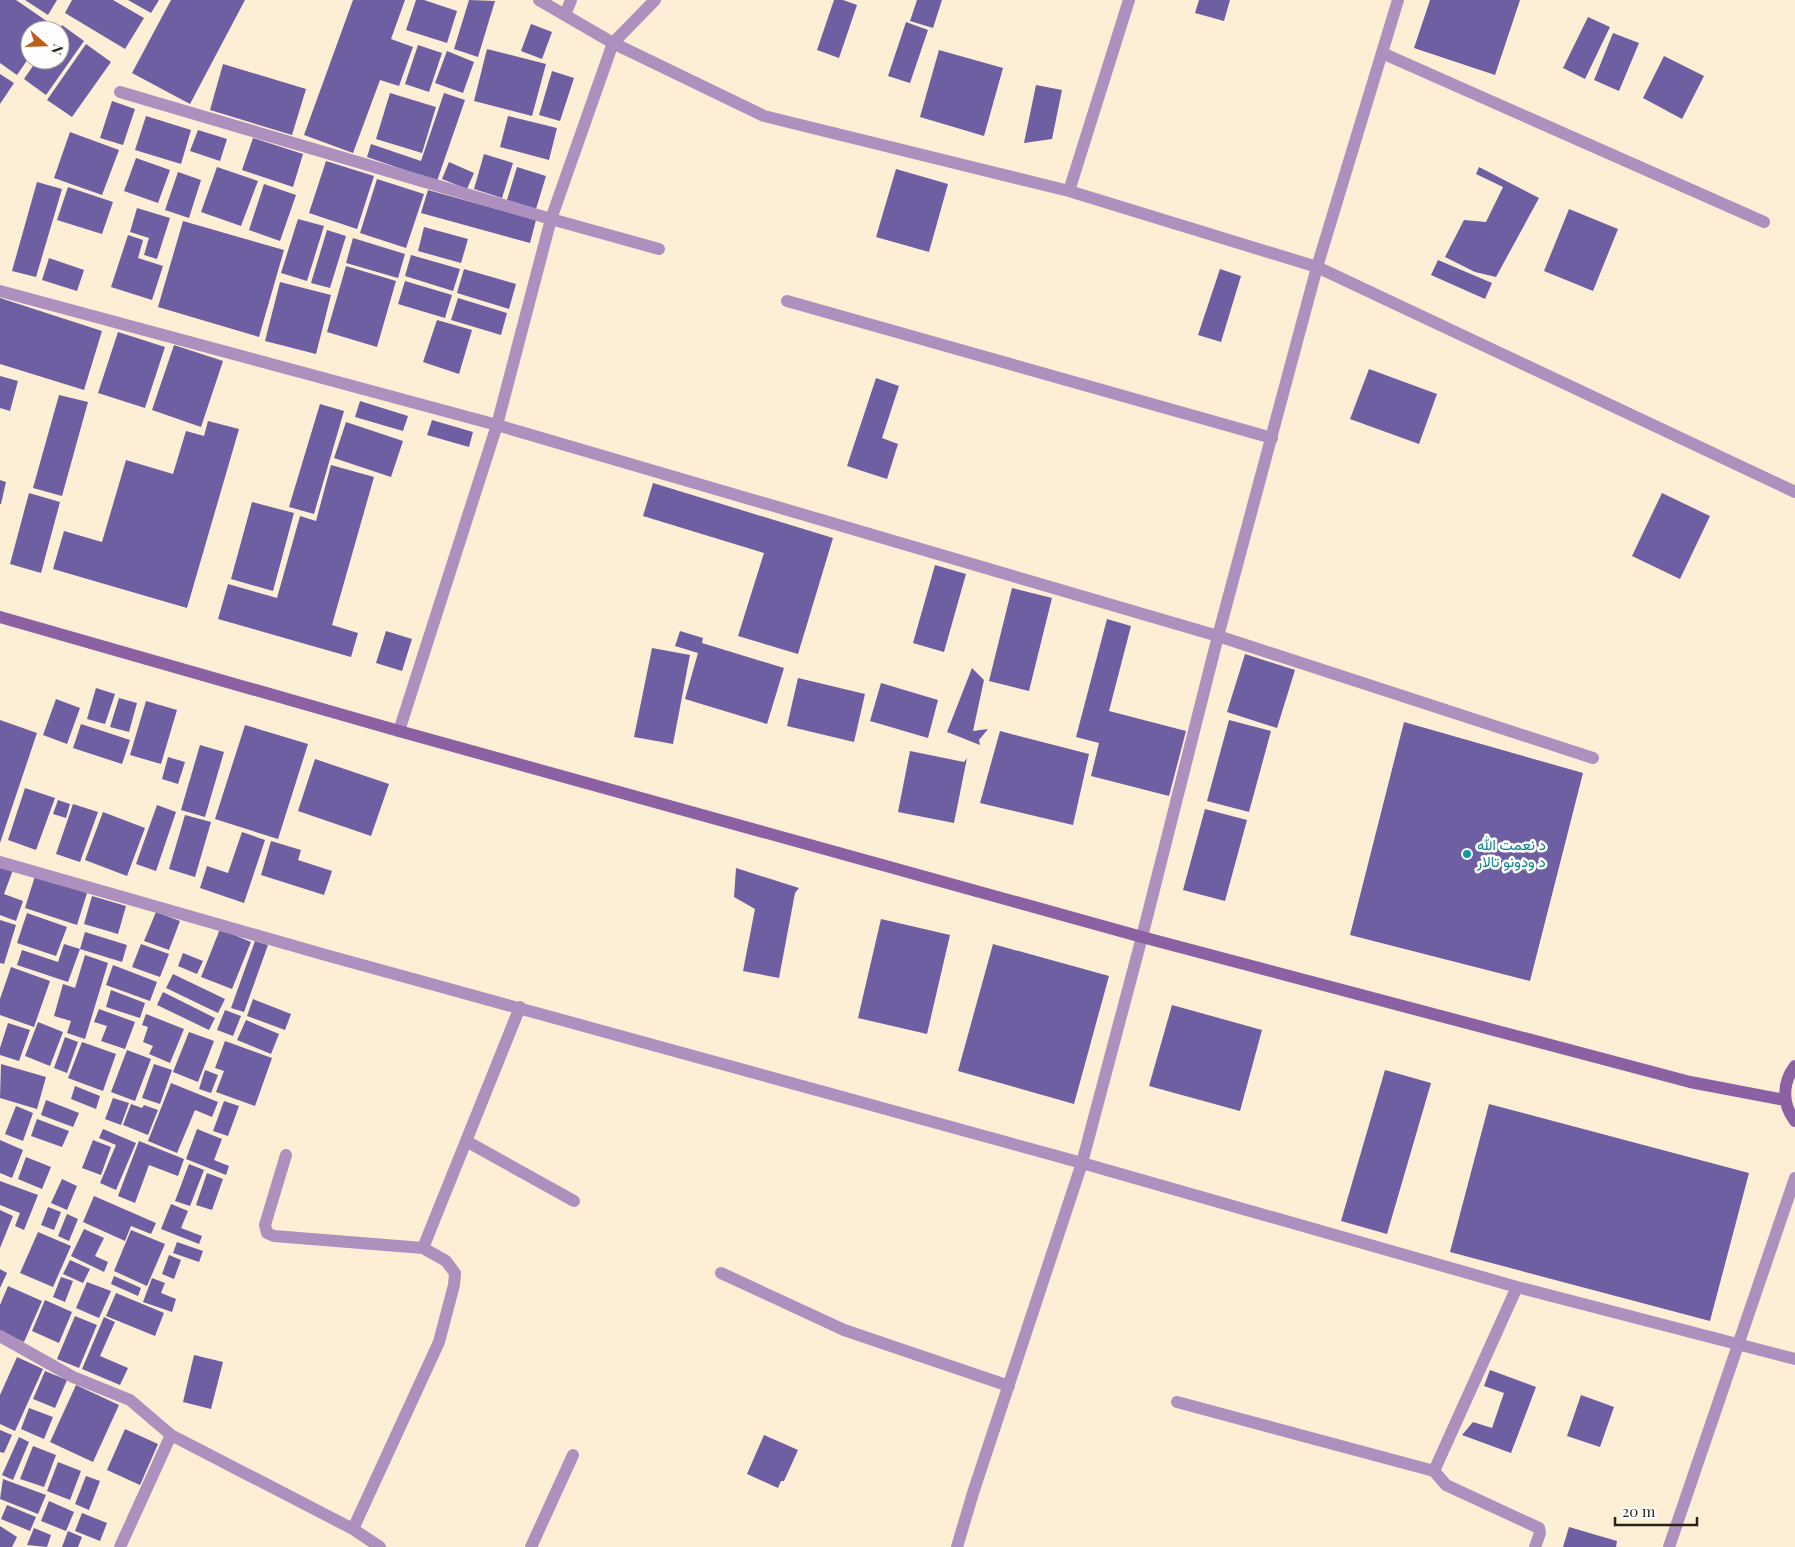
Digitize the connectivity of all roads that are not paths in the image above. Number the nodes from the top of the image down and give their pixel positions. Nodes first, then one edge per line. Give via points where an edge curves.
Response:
1 (540, 0) edge
2 (570, 0) edge
3 (655, 0) edge
4 (1129, 0) edge
5 (1398, 0) edge
6 (565, 15) junction
7 (613, 43) junction
8 (1382, 53) junction
9 (120, 92) dead end
10 (1069, 191) junction
11 (551, 219) junction
12 (1764, 222) dead end
13 (659, 249) dead end
14 (1317, 267) junction
15 (0, 291) edge
16 (787, 301) dead end
17 (497, 425) junction
18 (1272, 438) junction
19 (1795, 492) edge
20 (0, 618) edge
21 (1218, 636) junction
22 (399, 731) junction
23 (1593, 758) dead end
24 (0, 862) edge
25 (1142, 936) junction
26 (520, 1007) junction
27 (1795, 1066) edge
28 (1785, 1100) junction
29 (1795, 1121) edge
30 (466, 1141) junction
31 (286, 1155) dead end
32 (1082, 1163) junction
33 (1795, 1178) edge
34 (574, 1201) dead end
35 (423, 1248) junction
36 (721, 1273) dead end
37 (1517, 1287) junction
38 (0, 1336) edge
39 (1738, 1343) junction
40 (1795, 1359) edge
41 (1008, 1386) junction
42 (1177, 1402) dead end
43 (171, 1435) junction
44 (573, 1455) dead end
45 (1434, 1471) junction
46 (353, 1529) junction
47 (120, 1547) edge
48 (380, 1547) edge
49 (531, 1547) edge
50 (957, 1547) edge
51 (1535, 1547) edge
52 (1669, 1547) edge

1 - 6 street
2 - 6 street
3 - 7 street
4 - 10 street
5 - 8 street
6 - 7 street
7 - 10 street via 764,116
7 - 11 street
8 - 12 street
8 - 14 street
9 - 11 street
10 - 14 street
11 - 13 street
11 - 17 street
14 - 18 street
14 - 19 street
15 - 17 street
16 - 18 street
17 - 21 street
17 - 22 street
18 - 21 street
20 - 22 main road
21 - 23 street
21 - 25 street
22 - 25 main road
24 - 26 street
25 - 28 main road via 1690,1082
25 - 32 street
26 - 30 street
26 - 32 street
27 - 28 main road via 1785,1086
28 - 29 main road
30 - 34 street
30 - 35 street
31 - 35 street via 265,1225 267,1233
32 - 37 street
32 - 41 street
33 - 39 street
35 - 46 street via 446,1261 455,1273 454,1285 438,1342
36 - 41 street via 844,1330
37 - 39 street
37 - 45 street
38 - 43 street via 73,1377 130,1400
39 - 40 street
39 - 52 street
41 - 50 street
42 - 45 street
43 - 46 street
43 - 47 street
44 - 49 street
45 - 51 street via 1446,1485 1539,1528
46 - 48 street

